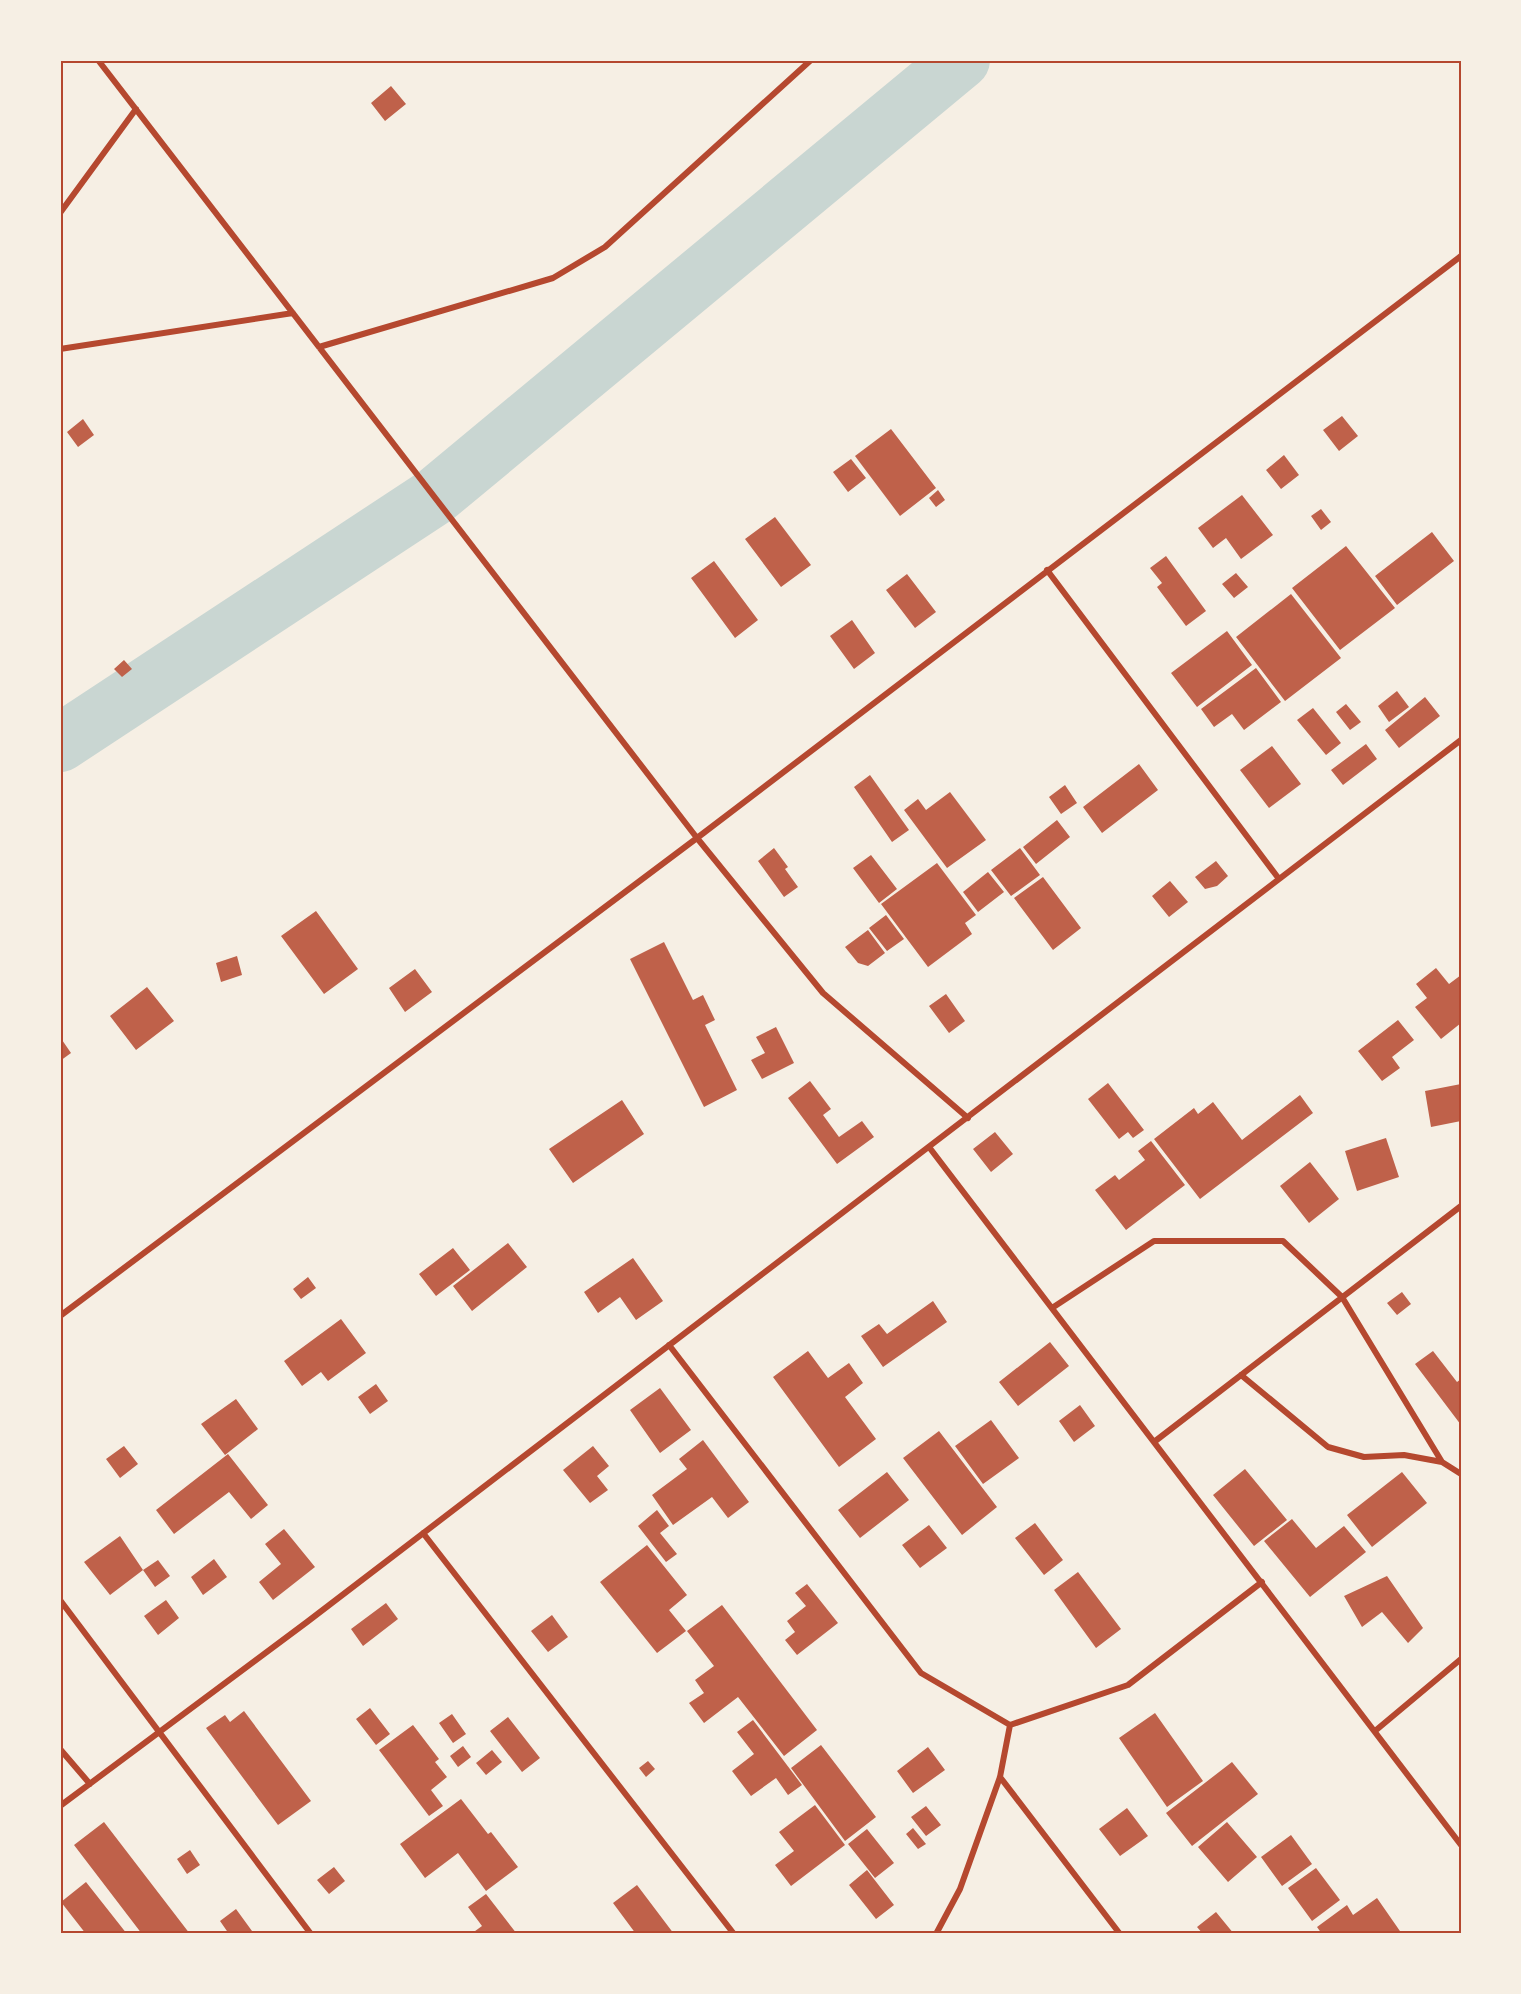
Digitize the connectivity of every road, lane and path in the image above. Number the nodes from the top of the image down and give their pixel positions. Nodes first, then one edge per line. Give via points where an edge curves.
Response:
1 (98, 60) edge
2 (812, 60) edge
3 (136, 109) junction
4 (60, 213) edge
5 (1461, 256) edge
6 (293, 313) junction
7 (319, 347) junction
8 (60, 349) edge
9 (1047, 570) junction
10 (1461, 740) edge
11 (697, 838) junction
12 (1280, 879) junction
13 (968, 1118) junction
14 (929, 1147) junction
15 (1461, 1206) edge
16 (1342, 1297) junction
17 (1052, 1308) junction
18 (60, 1316) edge
19 (669, 1345) junction
20 (1241, 1375) junction
21 (1154, 1442) junction
22 (1442, 1462) junction
23 (1461, 1474) edge
24 (423, 1533) junction
25 (1263, 1582) junction
26 (60, 1600) edge
27 (1461, 1659) edge
28 (1010, 1725) junction
29 (1376, 1731) junction
30 (160, 1732) junction
31 (60, 1749) edge
32 (1000, 1777) junction
33 (90, 1784) junction
34 (60, 1806) edge
35 (1461, 1845) edge
36 (311, 1934) edge
37 (734, 1934) edge
38 (936, 1934) edge
39 (1120, 1934) edge

1 - 3 street
2 - 7 street via 604,247 553,278
3 - 4 street
3 - 6 street
5 - 9 street
6 - 7 street
6 - 8 street
7 - 11 street
9 - 11 street
9 - 12 street
10 - 12 street
11 - 13 street via 823,993
11 - 18 street
12 - 13 street
13 - 14 street
14 - 17 street
14 - 19 street
15 - 16 street
16 - 17 street via 1283,1241 1154,1241
16 - 20 street
16 - 22 street
17 - 21 street
19 - 24 street
19 - 28 street via 921,1673
20 - 21 street
20 - 22 street via 1328,1447 1364,1456 1404,1455
21 - 25 street
22 - 23 street
24 - 30 street
24 - 37 street
25 - 28 street via 1128,1685
25 - 29 street
26 - 30 street
27 - 29 street
28 - 32 street
29 - 35 street
30 - 33 street
30 - 36 street
31 - 33 street
32 - 38 street via 960,1889
32 - 39 street
33 - 34 street

